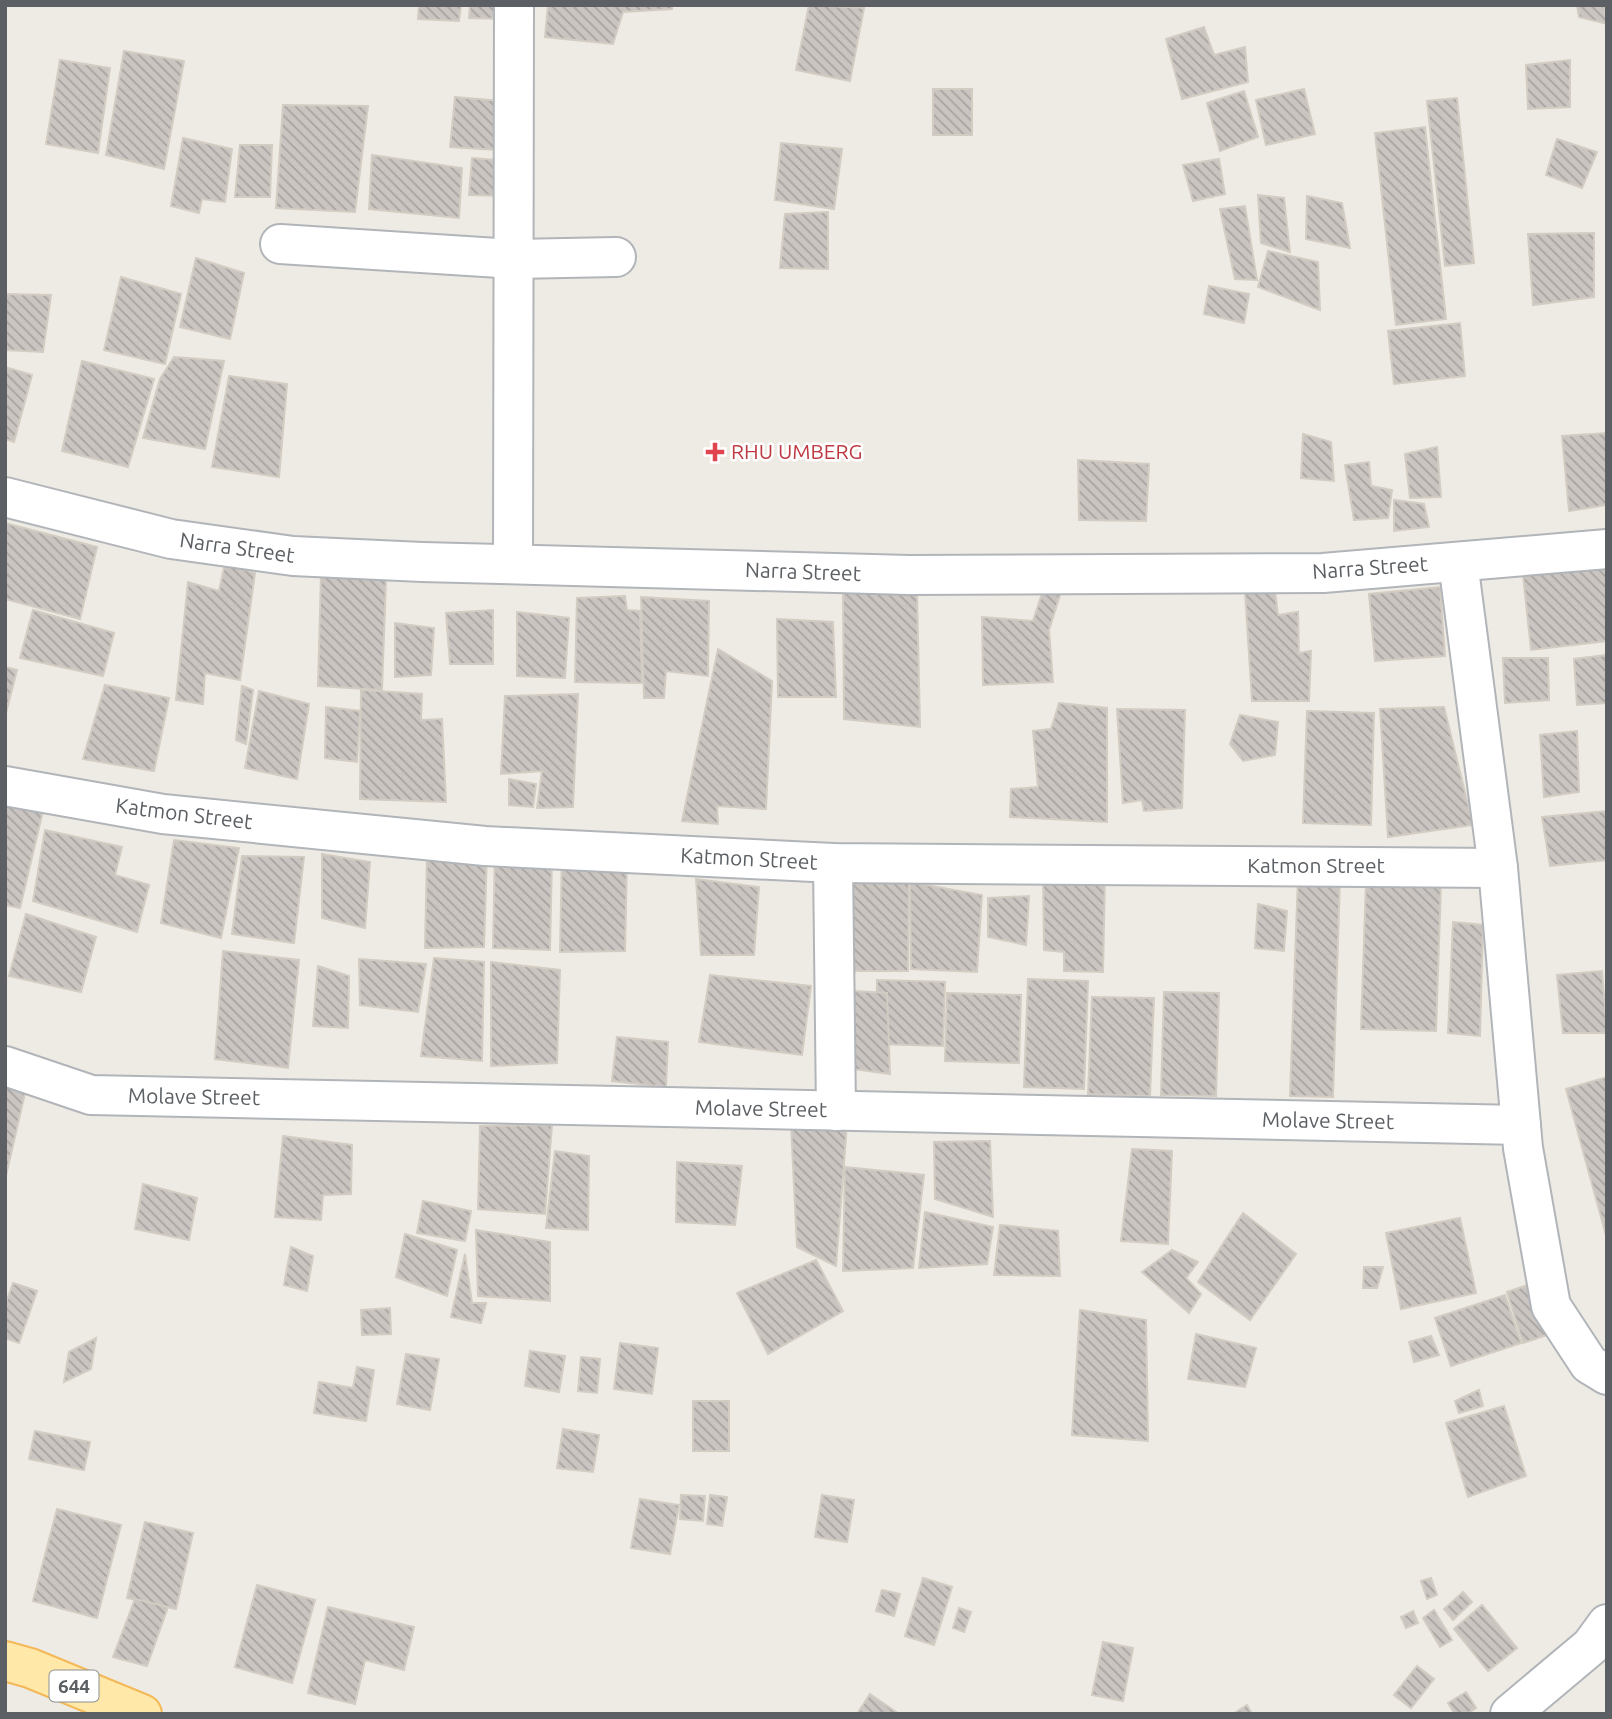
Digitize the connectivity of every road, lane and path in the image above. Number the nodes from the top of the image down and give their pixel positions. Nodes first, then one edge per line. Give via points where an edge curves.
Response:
1 (514, 5) edge
2 (280, 244) dead end
3 (616, 257) dead end
4 (514, 259) junction
5 (5, 497) edge
6 (1607, 549) edge
7 (1458, 562) junction
8 (513, 564) junction
9 (5, 786) edge
10 (834, 863) junction
11 (1498, 868) junction
12 (5, 1066) edge
13 (836, 1111) junction
14 (1521, 1125) junction
15 (1607, 1375) edge
16 (1607, 1624) edge
17 (5, 1661) edge
18 (142, 1714) edge
19 (1510, 1714) edge

1 - 4 street
2 - 4 street
3 - 4 street
4 - 8 street
5 - 8 street, Narra Street via 171,539 293,556
6 - 7 street, Narra Street
7 - 8 street, Narra Street via 1323,573 909,575
7 - 11 street
9 - 10 street, Katmon Street via 163,814 485,846
10 - 11 street, Katmon Street
10 - 13 street
11 - 14 street
12 - 13 street, Molave Street via 91,1095
13 - 14 street, Molave Street
14 - 15 street via 1551,1306 1589,1364
16 - 19 street via 1591,1646
17 - 18 main road, 644

